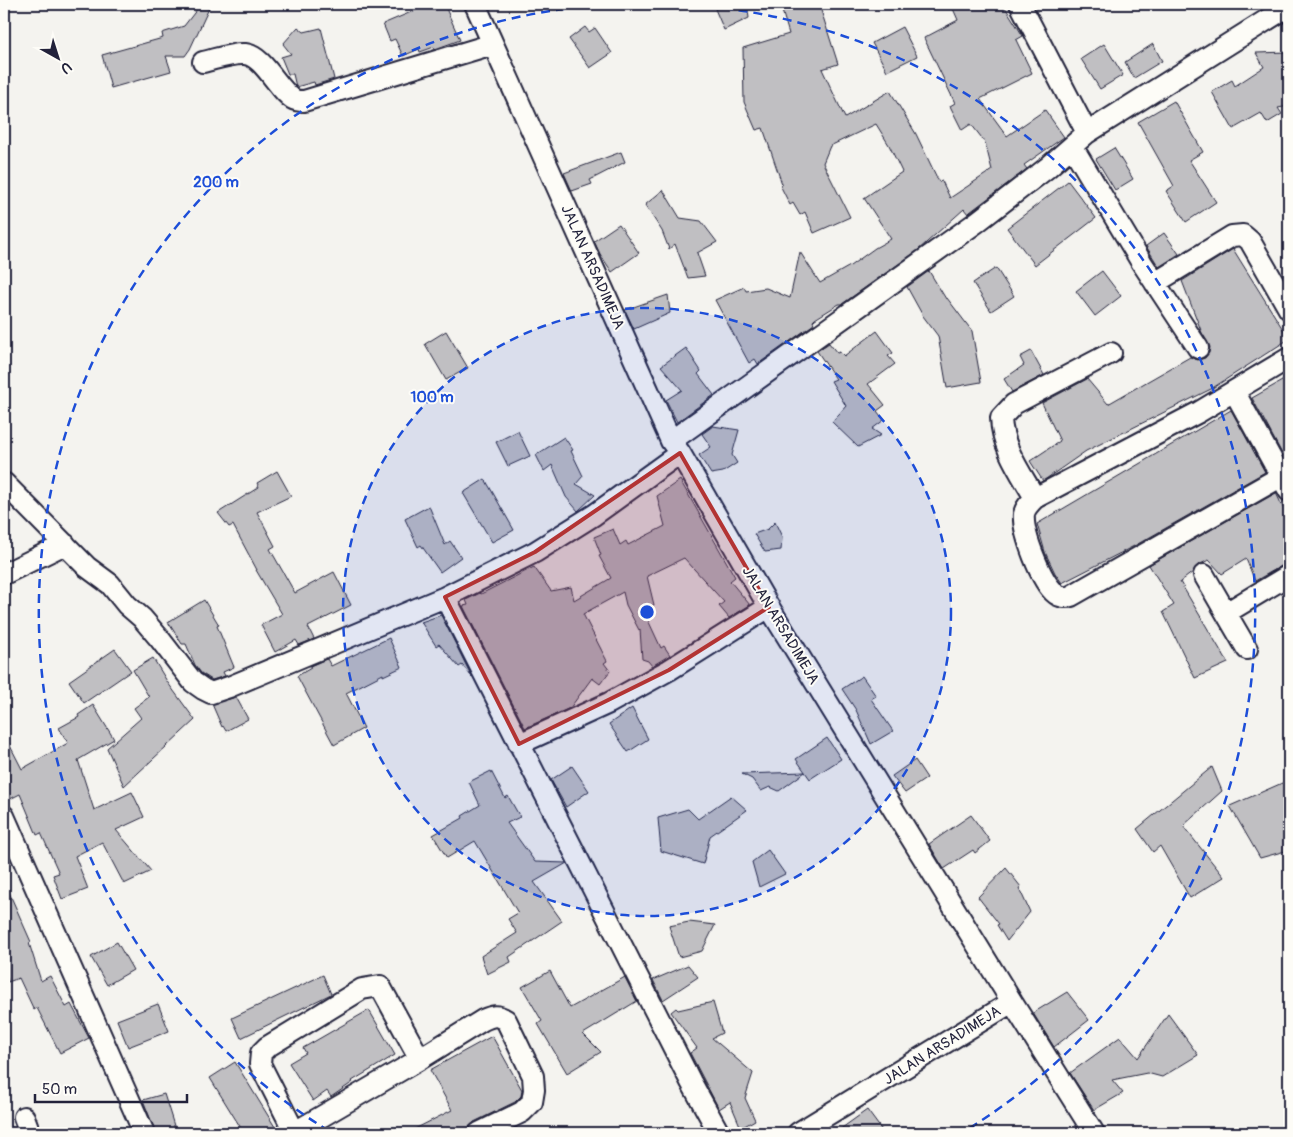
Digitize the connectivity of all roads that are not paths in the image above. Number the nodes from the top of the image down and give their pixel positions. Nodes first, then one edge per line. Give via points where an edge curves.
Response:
1 (475, 4) edge
2 (1020, 4) edge
3 (1289, 6) edge
4 (493, 44) junction
5 (203, 62) dead end
6 (1079, 139) junction
7 (1155, 283) junction
8 (1289, 309) edge
9 (1198, 348) dead end
10 (1111, 353) dead end
11 (1289, 358) edge
12 (1234, 391) junction
13 (676, 447) junction
14 (1286, 480) edge
15 (4, 483) edge
16 (1035, 498) junction
17 (65, 544) junction
18 (4, 574) edge
19 (1289, 574) edge
20 (1204, 575) dead end
21 (445, 597) junction
22 (769, 607) junction
23 (1226, 614) junction
24 (1246, 649) dead end
25 (519, 744) junction
26 (4, 816) edge
27 (1012, 1002) junction
28 (420, 1059) junction
29 (144, 1133) edge
30 (295, 1133) edge
31 (479, 1133) edge
32 (719, 1133) edge
33 (798, 1133) edge
34 (1094, 1133) edge

1 - 4 street, JALAN ARSADIMEJA
2 - 6 street
3 - 6 street
4 - 5 street via 304,101 294,100 256,58 246,54
4 - 13 street, JALAN ARSADIMEJA
6 - 7 street
6 - 13 street via 977,222
7 - 8 street via 1232,236 1242,235 1250,241
7 - 9 street
10 - 16 street via 1014,404 1001,418 1008,451
11 - 12 street
12 - 14 street
12 - 16 street
13 - 21 street via 594,515 536,552
13 - 22 street, JALAN ARSADIMEJA
14 - 16 street via 1067,597 1054,592 1031,550 1024,517 1025,510
15 - 17 street
17 - 18 street
17 - 21 street via 142,618 194,682 211,693
19 - 23 street
20 - 23 street
21 - 25 street
22 - 25 street via 652,680
22 - 27 street, JALAN ARSADIMEJA
23 - 24 street
25 - 32 street
26 - 29 street
27 - 33 street, JALAN ARSADIMEJA
27 - 34 street
28 - 30 street
28 - 30 street via 380,986 362,988 261,1053 260,1064
28 - 31 street via 494,1015 506,1020 533,1076 532,1102 522,1112

